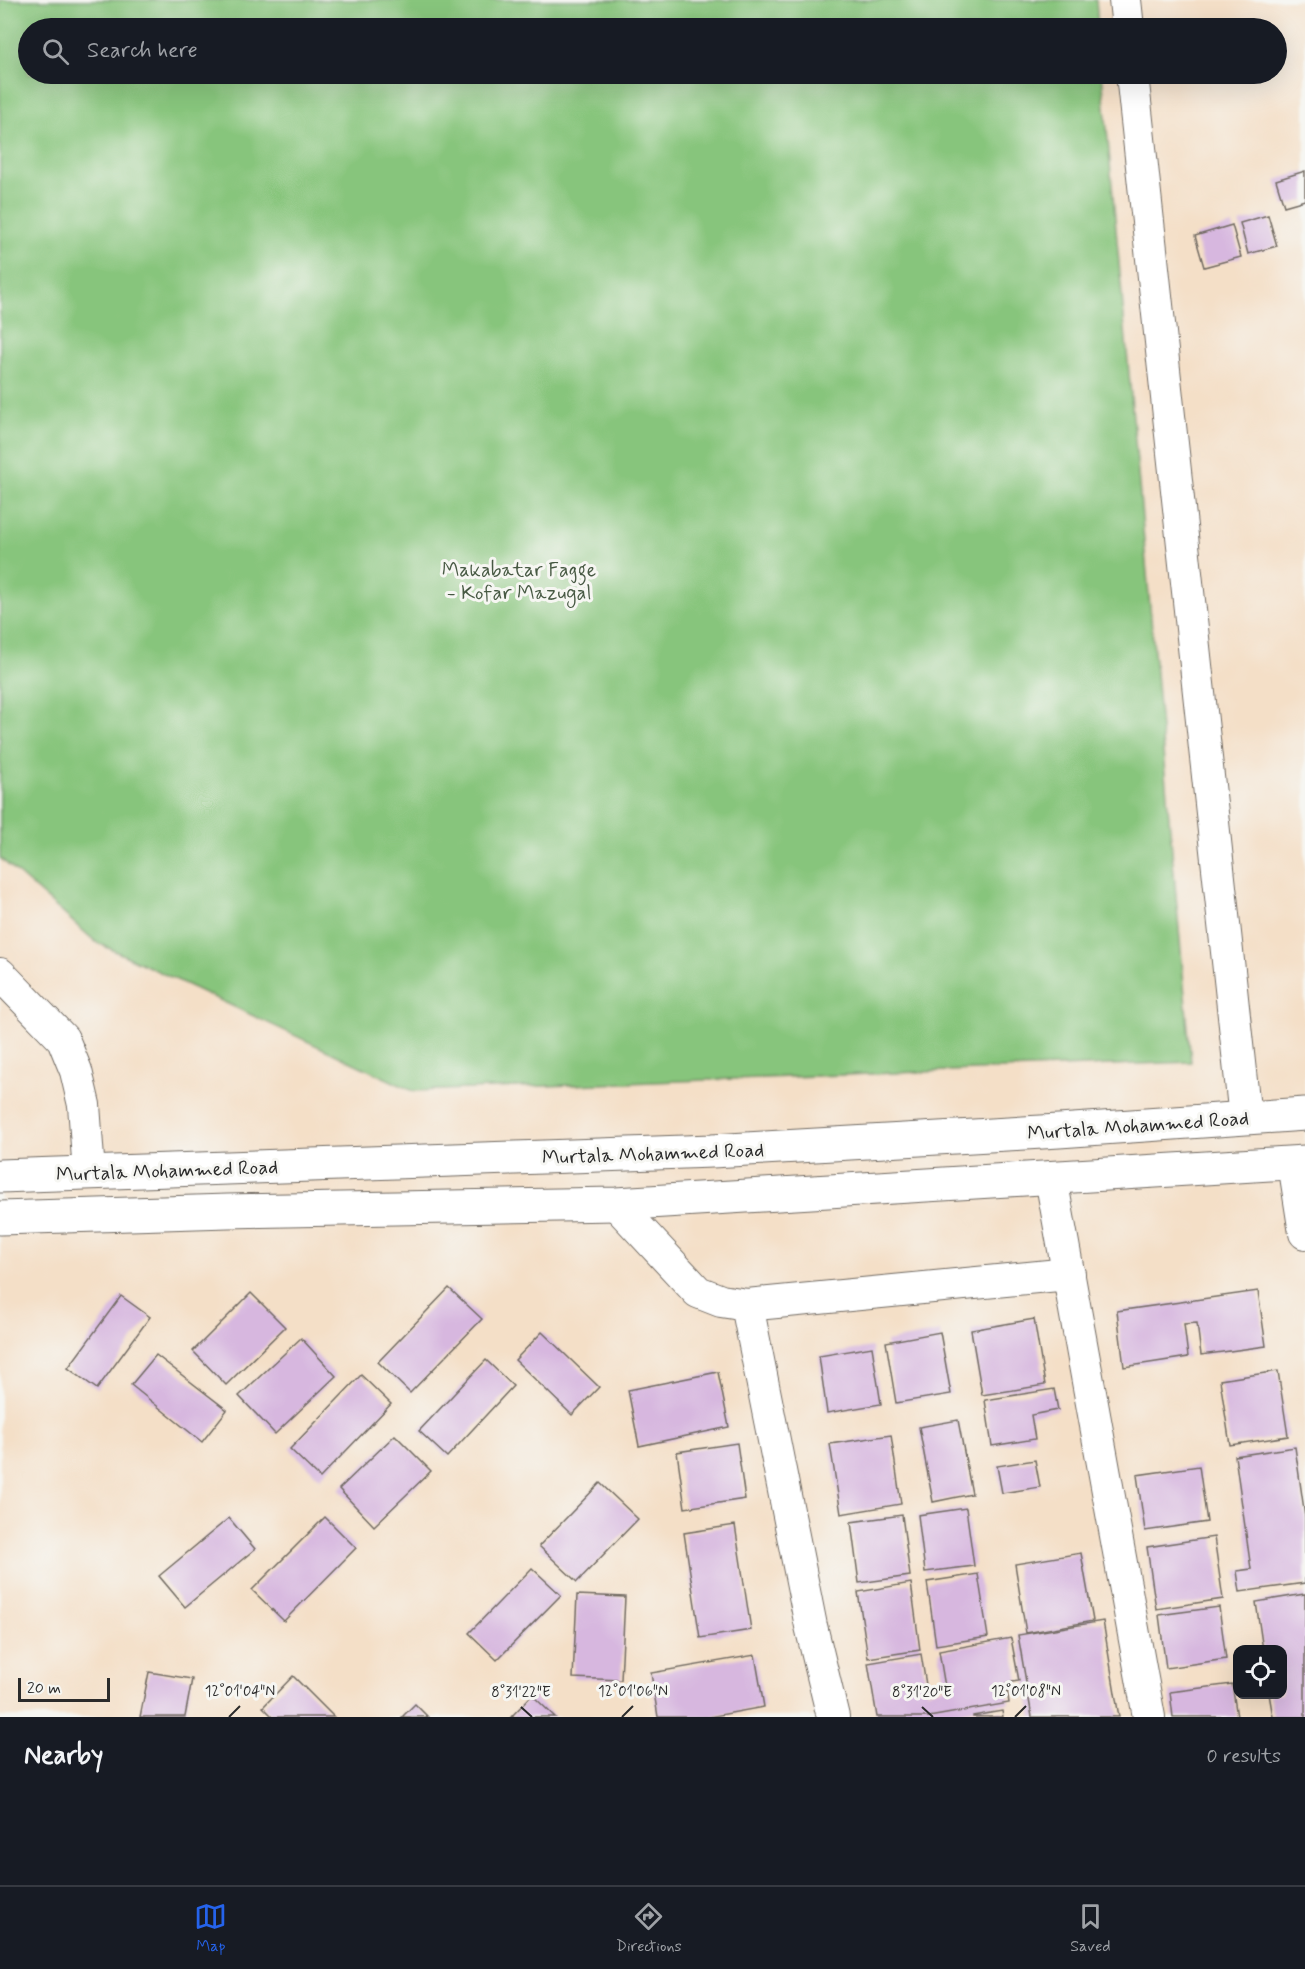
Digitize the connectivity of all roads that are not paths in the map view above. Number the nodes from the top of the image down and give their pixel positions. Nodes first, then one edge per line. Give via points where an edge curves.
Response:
1 (1125, 0) edge
2 (1127, 18) edge
3 (1133, 84) edge
4 (0, 974) edge
5 (1305, 1114) edge
6 (1245, 1118) junction
7 (1299, 1162) edge
8 (89, 1173) junction
9 (0, 1176) edge
10 (1051, 1178) junction
11 (616, 1204) junction
12 (0, 1218) edge
13 (1305, 1233) edge
14 (1069, 1274) junction
15 (747, 1305) junction
16 (833, 1717) edge
17 (1149, 1717) edge

1 - 2 street
3 - 6 street
4 - 8 street via 63,1039 84,1105
5 - 6 highway, Murtala Mohammed Road
6 - 8 highway, Murtala Mohammed Road via 712,1151
7 - 10 highway
7 - 13 street
8 - 9 highway, Murtala Mohammed Road
10 - 11 highway
10 - 14 street
11 - 12 highway
11 - 15 street via 698,1292
14 - 15 street
14 - 17 street
15 - 16 street

